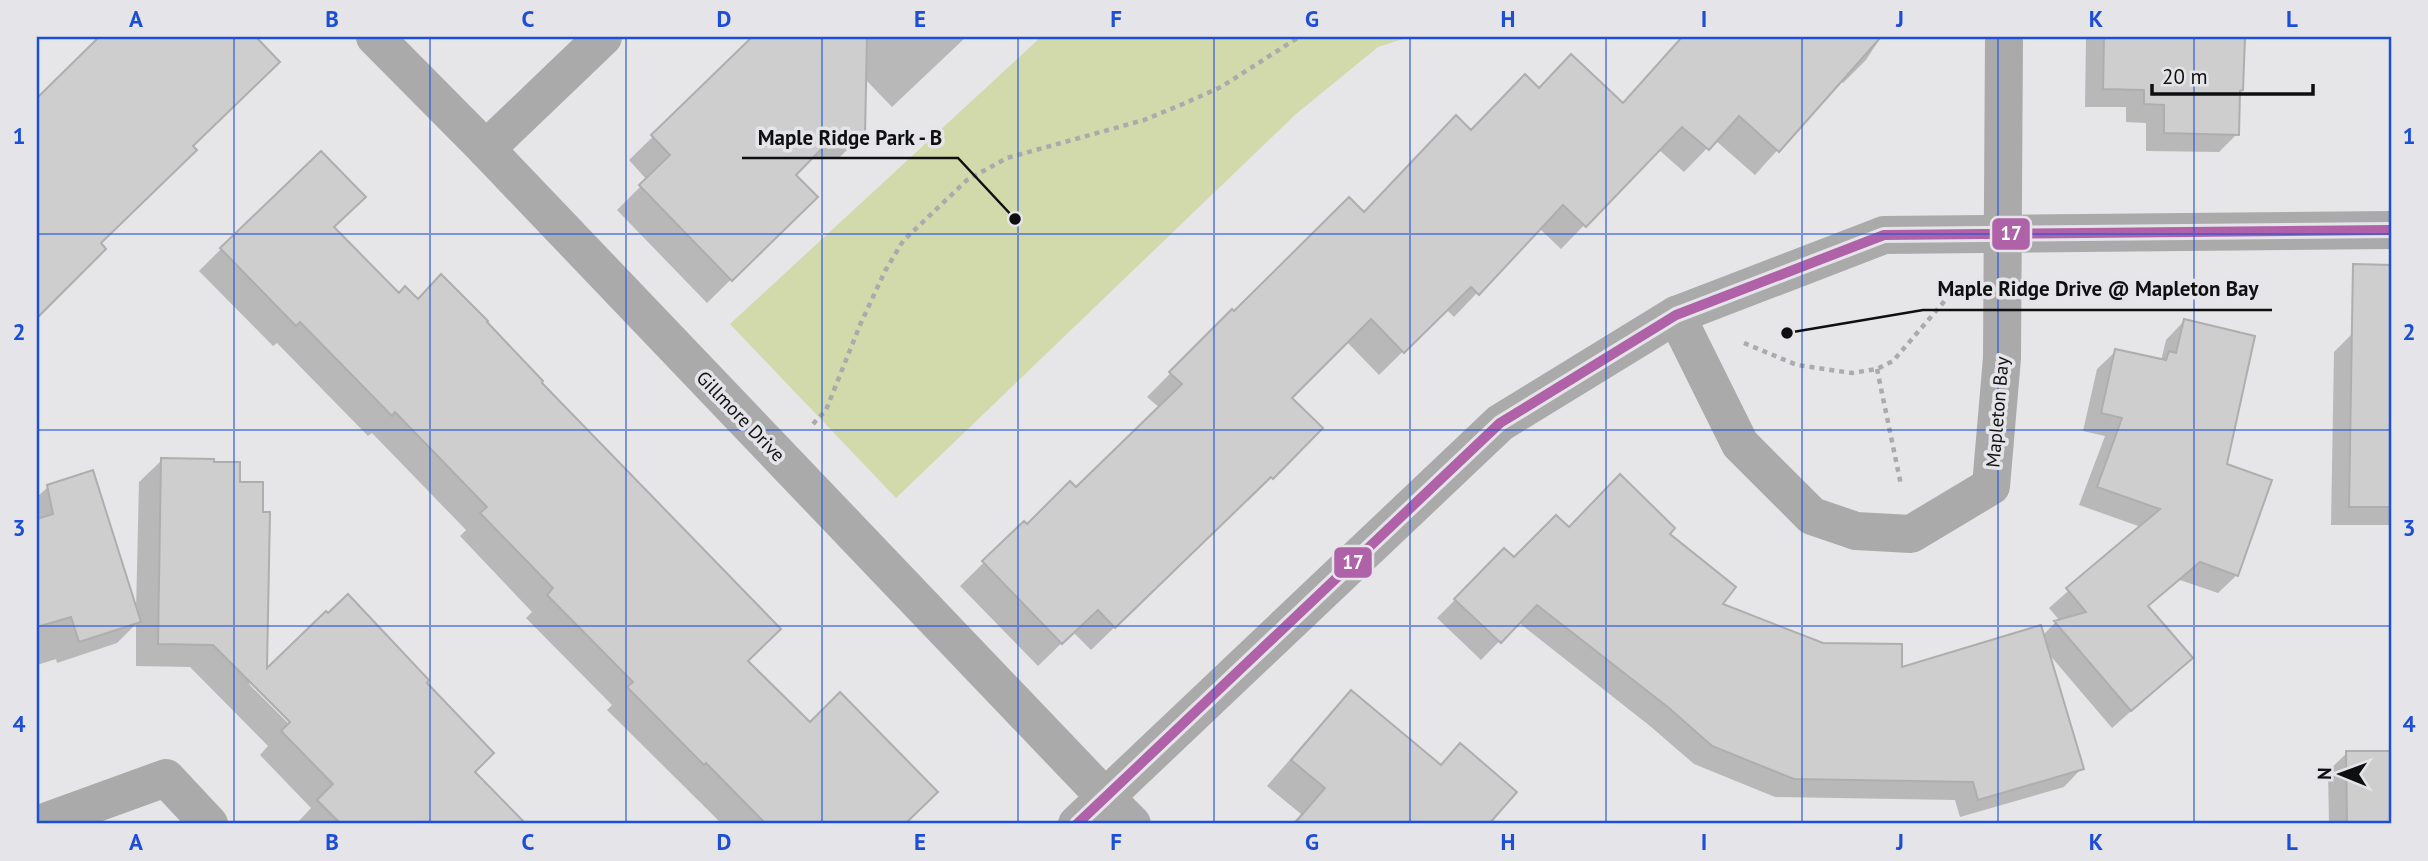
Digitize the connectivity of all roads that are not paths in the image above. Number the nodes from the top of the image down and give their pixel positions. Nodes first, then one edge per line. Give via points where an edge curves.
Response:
1 (375, 37) edge
2 (603, 37) edge
3 (2004, 37) edge
4 (486, 149) junction
5 (2391, 230) edge
6 (2003, 234) junction
7 (1676, 315) junction
8 (1105, 797) junction
9 (39, 824) edge
10 (209, 824) edge
11 (1077, 824) edge
12 (1132, 824) edge

1 - 4 street, Gillmore Drive
2 - 4 street
3 - 6 street
4 - 8 street, Gillmore Drive
5 - 6 street
6 - 7 street via 1884,235
6 - 7 street, Mapleton Bay via 2002,358 1991,486 1912,534 1856,531 1812,516 1740,444
7 - 8 street via 1500,423
8 - 11 street
8 - 12 street, Gillmore Drive
9 - 10 street via 166,778

